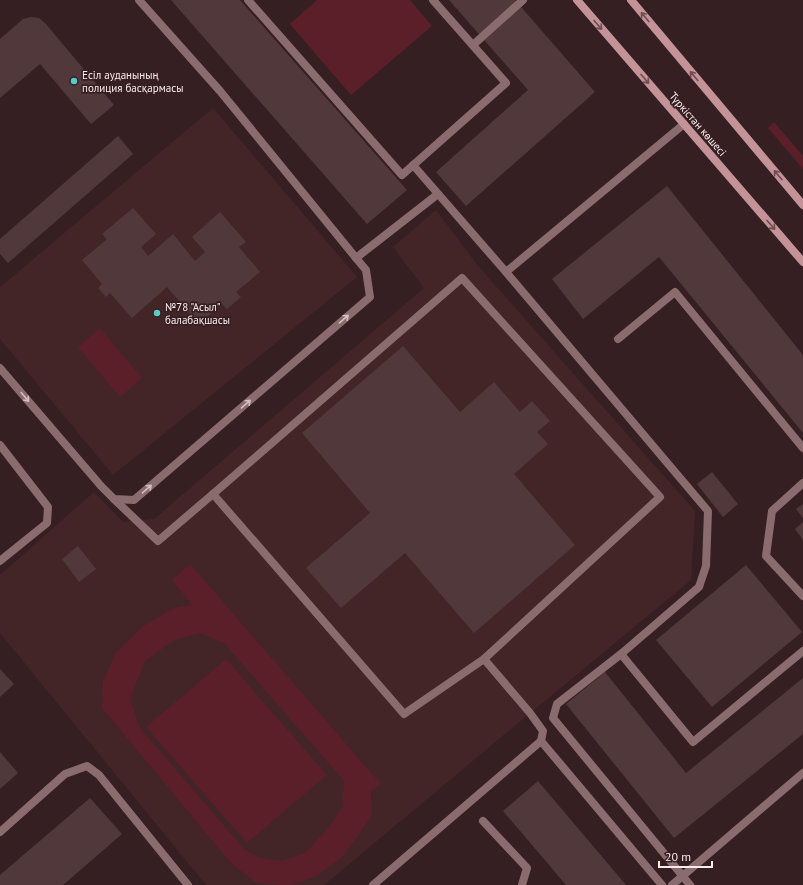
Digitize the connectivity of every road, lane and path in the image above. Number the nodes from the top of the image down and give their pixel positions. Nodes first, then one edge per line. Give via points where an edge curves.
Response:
1 (139, 0) edge
2 (248, 0) edge
3 (433, 0) edge
4 (523, 0) edge
5 (577, 0) edge
6 (631, 0) edge
7 (472, 45) junction
8 (684, 124) junction
9 (413, 165) junction
10 (438, 194) junction
11 (803, 205) edge
12 (356, 258) junction
13 (803, 262) edge
14 (506, 272) junction
15 (618, 340) dead end
16 (0, 368) edge
17 (0, 445) edge
18 (803, 448) edge
19 (803, 483) edge
20 (213, 494) junction
21 (114, 499) junction
22 (0, 561) edge
23 (803, 596) edge
24 (803, 652) edge
25 (622, 654) junction
26 (484, 659) junction
27 (540, 741) junction
28 (803, 773) edge
29 (483, 821) dead end
30 (0, 832) edge
31 (682, 876) junction
32 (188, 885) edge
33 (373, 885) edge
34 (522, 885) edge
35 (662, 885) edge
36 (672, 885) edge
37 (690, 885) edge

1 - 12 lane via 220,90
2 - 9 lane via 402,175
3 - 7 lane
4 - 7 lane
5 -> 8 main road, Түркістан көшесі
11 -> 6 main road
7 - 9 lane via 506,83
8 -> 13 main road, Түркістан көшесі
8 - 14 lane
9 - 10 lane
10 - 12 lane
10 - 14 lane
21 -> 12 lane via 134,500 370,297 366,270
14 - 25 lane via 708,512 706,566 699,587
15 - 18 lane via 675,292
16 -> 21 lane
17 - 22 lane via 48,507 47,523
19 - 23 lane via 772,511 766,556
20 - 21 lane via 158,541
20 - 26 lane via 404,714
20 - 26 lane via 462,278 660,497
24 - 25 lane via 693,742
25 - 31 lane via 557,704 553,718
26 - 27 lane via 543,731
27 - 33 lane
27 - 35 lane
28 - 31 lane
29 - 34 lane via 527,868
30 - 32 lane via 65,774 87,766 99,775
31 - 36 lane
31 - 37 lane

